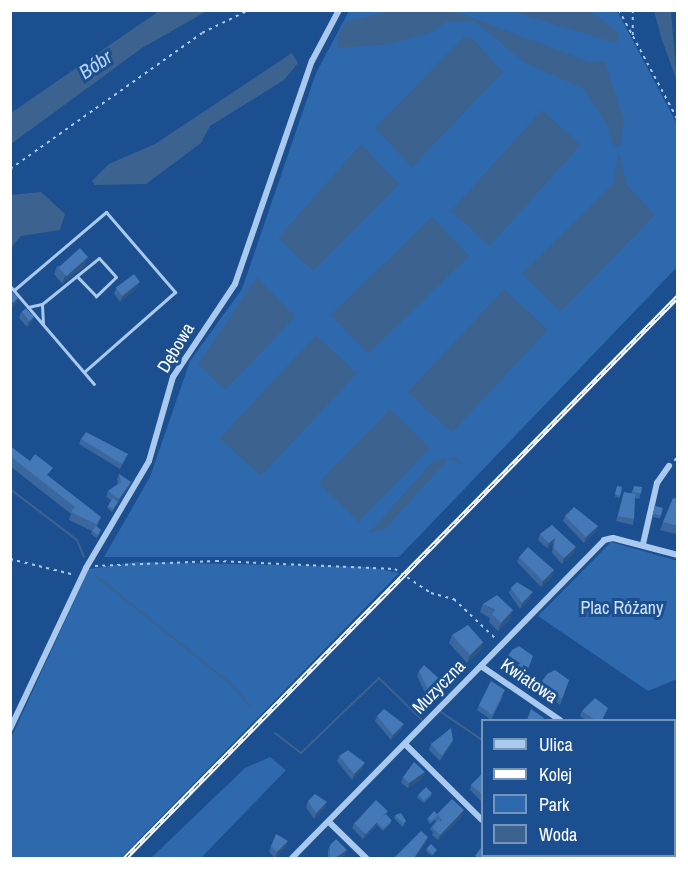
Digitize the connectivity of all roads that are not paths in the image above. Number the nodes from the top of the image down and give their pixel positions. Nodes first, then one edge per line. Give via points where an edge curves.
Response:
1 (339, 10) edge
2 (77, 276) junction
3 (10, 286) edge
4 (14, 290) junction
5 (42, 304) junction
6 (28, 307) junction
7 (43, 324) junction
8 (84, 372) junction
9 (94, 384) dead end
10 (669, 466) dead end
11 (643, 544) junction
12 (678, 555) edge
13 (481, 666) junction
14 (560, 719) edge
15 (10, 729) edge
16 (405, 744) junction
17 (481, 818) edge
18 (329, 822) junction
19 (292, 858) edge
20 (366, 858) edge

1 - 15 street, Dębowa via 312,61 235,284 173,377 149,461 81,577
2 - 2 lane via 99,258 116,277 96,296
2 - 5 lane
3 - 4 lane
4 - 6 lane
4 - 8 lane via 106,212 176,292
5 - 6 lane
5 - 7 lane
6 - 7 lane
7 - 8 lane
8 - 9 lane
10 - 11 street via 657,483
11 - 12 street
11 - 13 street, Muzyczna via 608,538
13 - 14 street, Kwiatowa
13 - 16 street, Muzyczna
16 - 17 street
16 - 18 street, Muzyczna
18 - 19 street, Muzyczna
18 - 20 street

